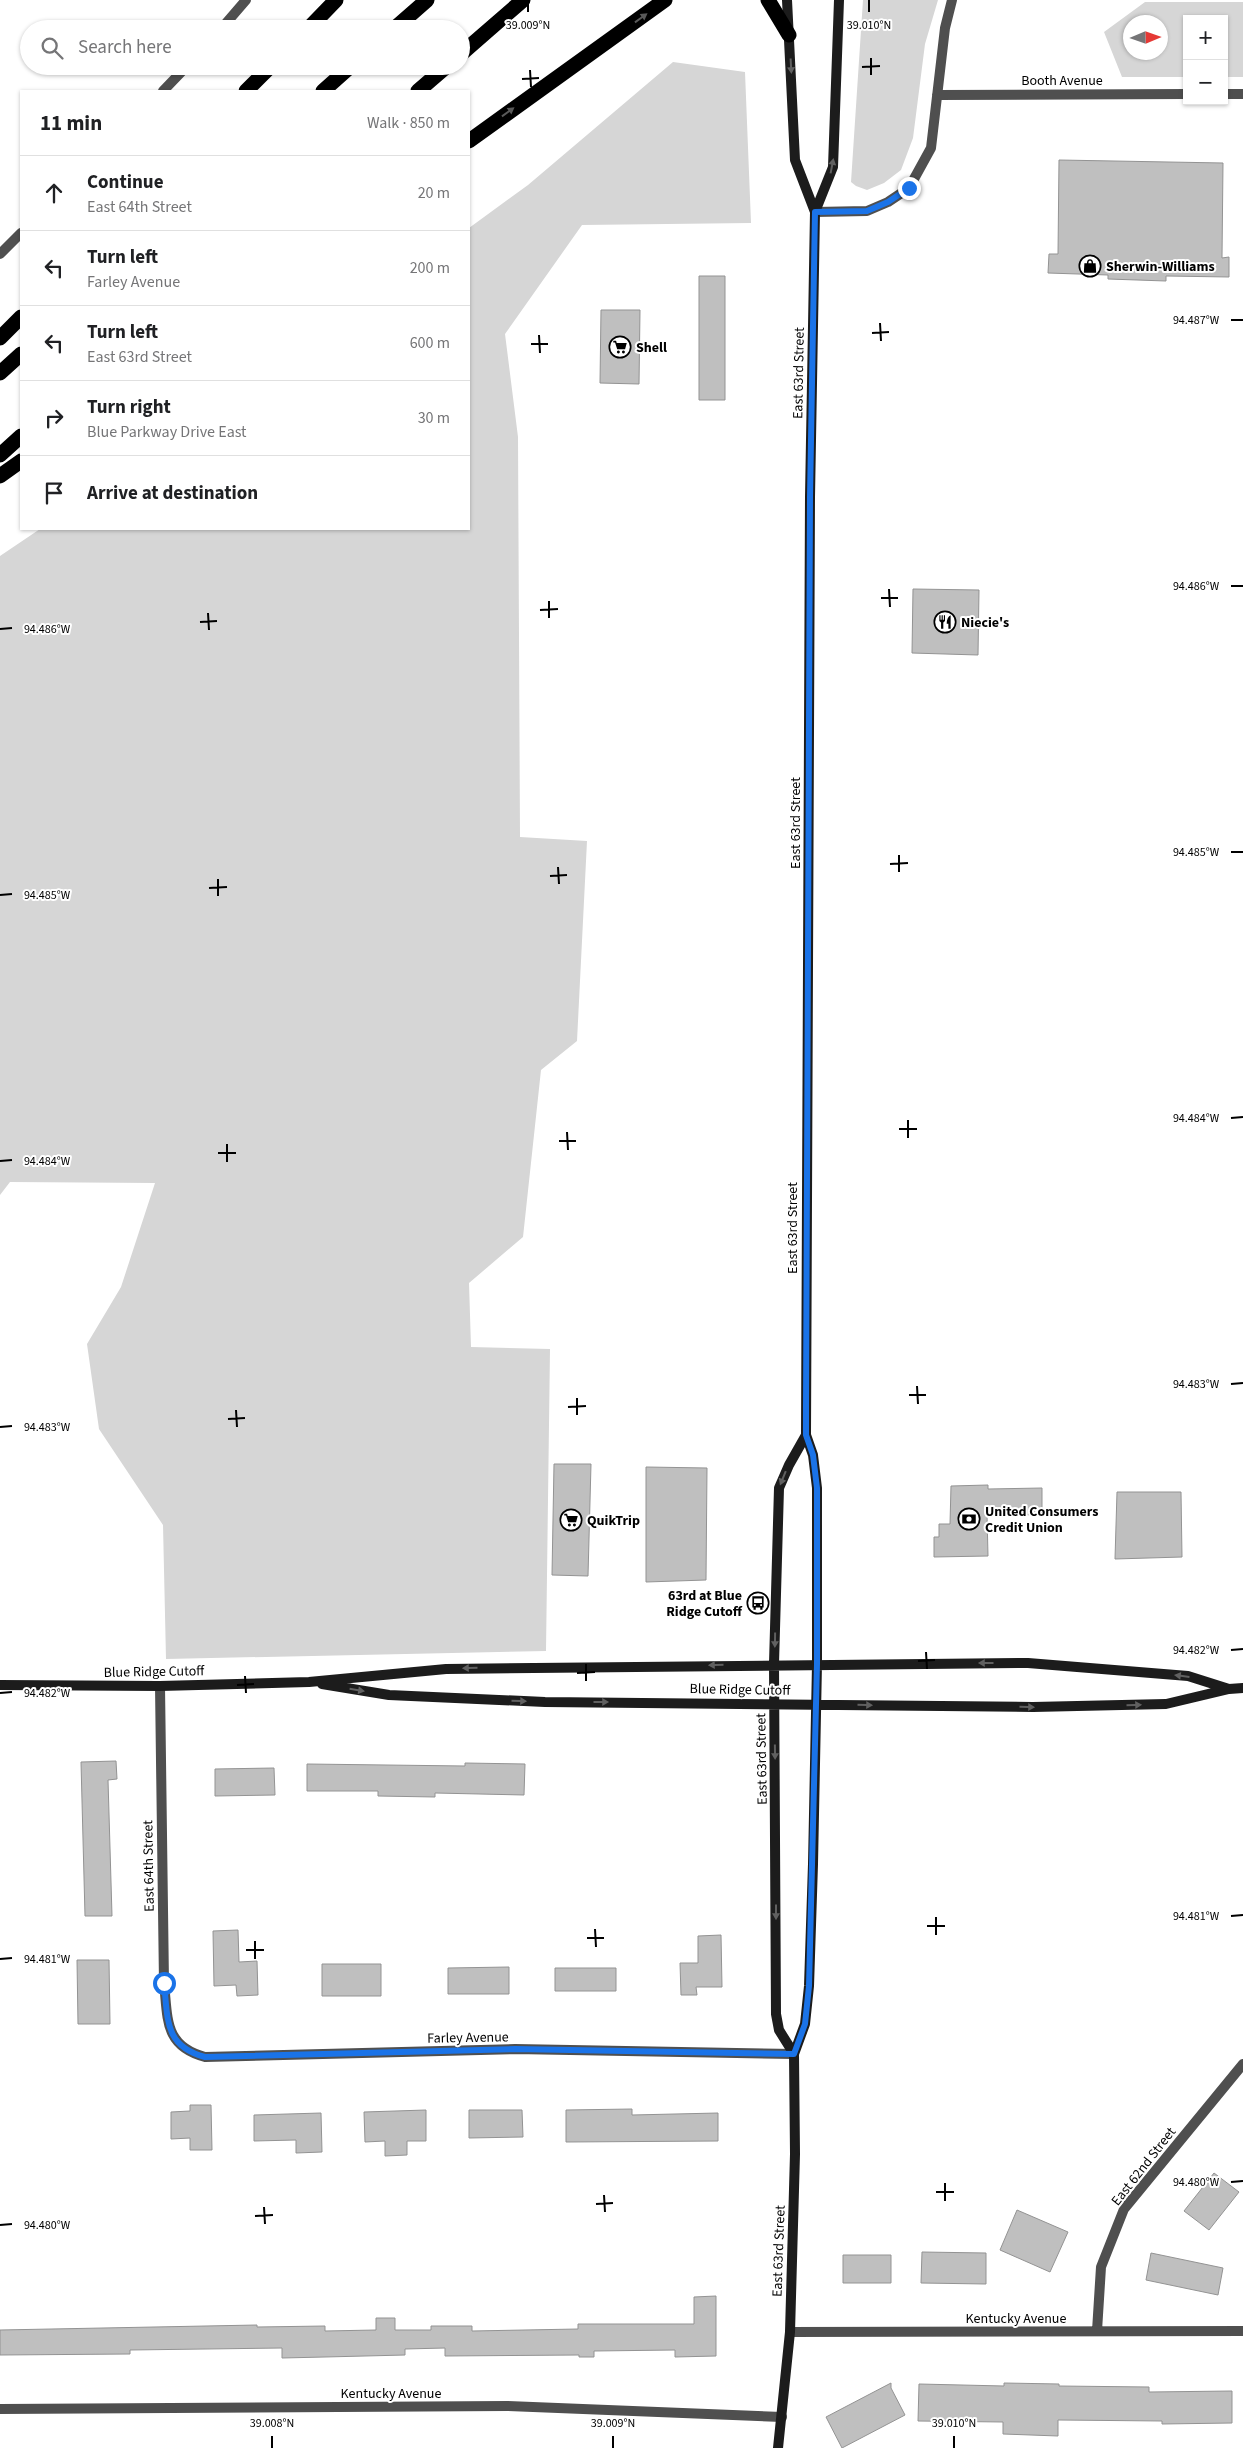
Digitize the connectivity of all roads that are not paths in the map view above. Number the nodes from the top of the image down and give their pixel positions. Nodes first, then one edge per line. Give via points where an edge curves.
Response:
1 (246, 0) edge
2 (336, 0) edge
3 (427, 0) edge
4 (523, 0) edge
5 (665, 0) edge
6 (768, 0) edge
7 (787, 0) edge
8 (839, 0) edge
9 (952, 0) edge
10 (229, 20) edge
11 (317, 20) edge
12 (404, 20) edge
13 (789, 35) junction
14 (470, 46) edge
15 (178, 75) edge
16 (262, 75) edge
17 (341, 75) edge
18 (437, 75) edge
19 (164, 90) edge
20 (247, 90) edge
21 (324, 90) edge
22 (419, 90) edge
23 (937, 94) junction
24 (1183, 94) edge
25 (1228, 94) edge
26 (1243, 94) edge
27 (470, 140) edge
28 (815, 212) junction
29 (20, 234) edge
30 (0, 254) edge
31 (20, 319) edge
32 (0, 338) edge
33 (20, 355) edge
34 (0, 373) edge
35 (20, 437) edge
36 (0, 455) edge
37 (20, 462) edge
38 (0, 476) edge
39 (806, 1435) junction
40 (774, 1664) junction
41 (817, 1664) junction
42 (309, 1682) junction
43 (0, 1685) edge
44 (160, 1686) junction
45 (1229, 1688) junction
46 (1243, 1688) edge
47 (774, 1703) junction
48 (816, 1704) junction
49 (178, 2044) joint
50 (794, 2054) junction
51 (1243, 2064) edge
52 (1097, 2331) junction
53 (1243, 2331) edge
54 (790, 2332) junction
55 (0, 2409) edge
56 (782, 2417) junction
57 (778, 2448) edge

1 - 10 street
2 - 11 highway
3 - 12 highway
4 - 14 highway
27 -> 5 highway
6 - 13 highway
7 - 13 main road, East 63rd Street
28 -> 8 main road, East 63rd Street via 833,167
9 - 23 street via 945,28
13 -> 28 main road, East 63rd Street via 796,160
15 - 19 street
16 - 20 highway
17 - 21 highway
18 - 22 highway
23 - 24 street, Booth Avenue
23 - 28 street via 931,148 909,188 867,211
25 - 26 street
28 - 39 main road, East 63rd Street via 810,497
29 - 30 street
31 - 32 highway
33 - 34 highway
35 - 36 highway
37 - 38 highway
39 -> 40 main road, East 63rd Street via 779,1488
39 - 41 main road, East 63rd Street via 813,1455 817,1488
40 - 41 main road, Blue Ridge Cutoff
40 -> 42 main road, Blue Ridge Cutoff via 446,1668
40 - 47 main road, East 63rd Street
45 -> 41 main road, Blue Ridge Cutoff via 1188,1676 1028,1663
41 - 48 main road, East 63rd Street
42 - 44 main road, Blue Ridge Cutoff
42 -> 47 main road, Blue Ridge Cutoff via 389,1695 545,1702
43 - 44 main road, Blue Ridge Cutoff
44 - 49 street, East 64th Street via 164,1983 169,2028
45 - 46 main road, Blue Ridge Cutoff
48 -> 45 main road, Blue Ridge Cutoff via 1033,1707 1157,1704
47 - 48 main road, Blue Ridge Cutoff
47 -> 50 main road, East 63rd Street via 776,2014 779,2030
48 - 50 main road, East 63rd Street via 809,1986 805,2024
49 - 50 street, Farley Avenue via 190,2053 205,2057 515,2049
50 - 54 main road, East 63rd Street
51 - 52 street, East 62nd Street via 1124,2209 1101,2267
52 - 53 street, Kentucky Avenue
52 - 54 street, Kentucky Avenue
54 - 56 main road, East 63rd Street
55 - 56 street, Kentucky Avenue via 507,2406
56 - 57 main road, East 63rd Street

